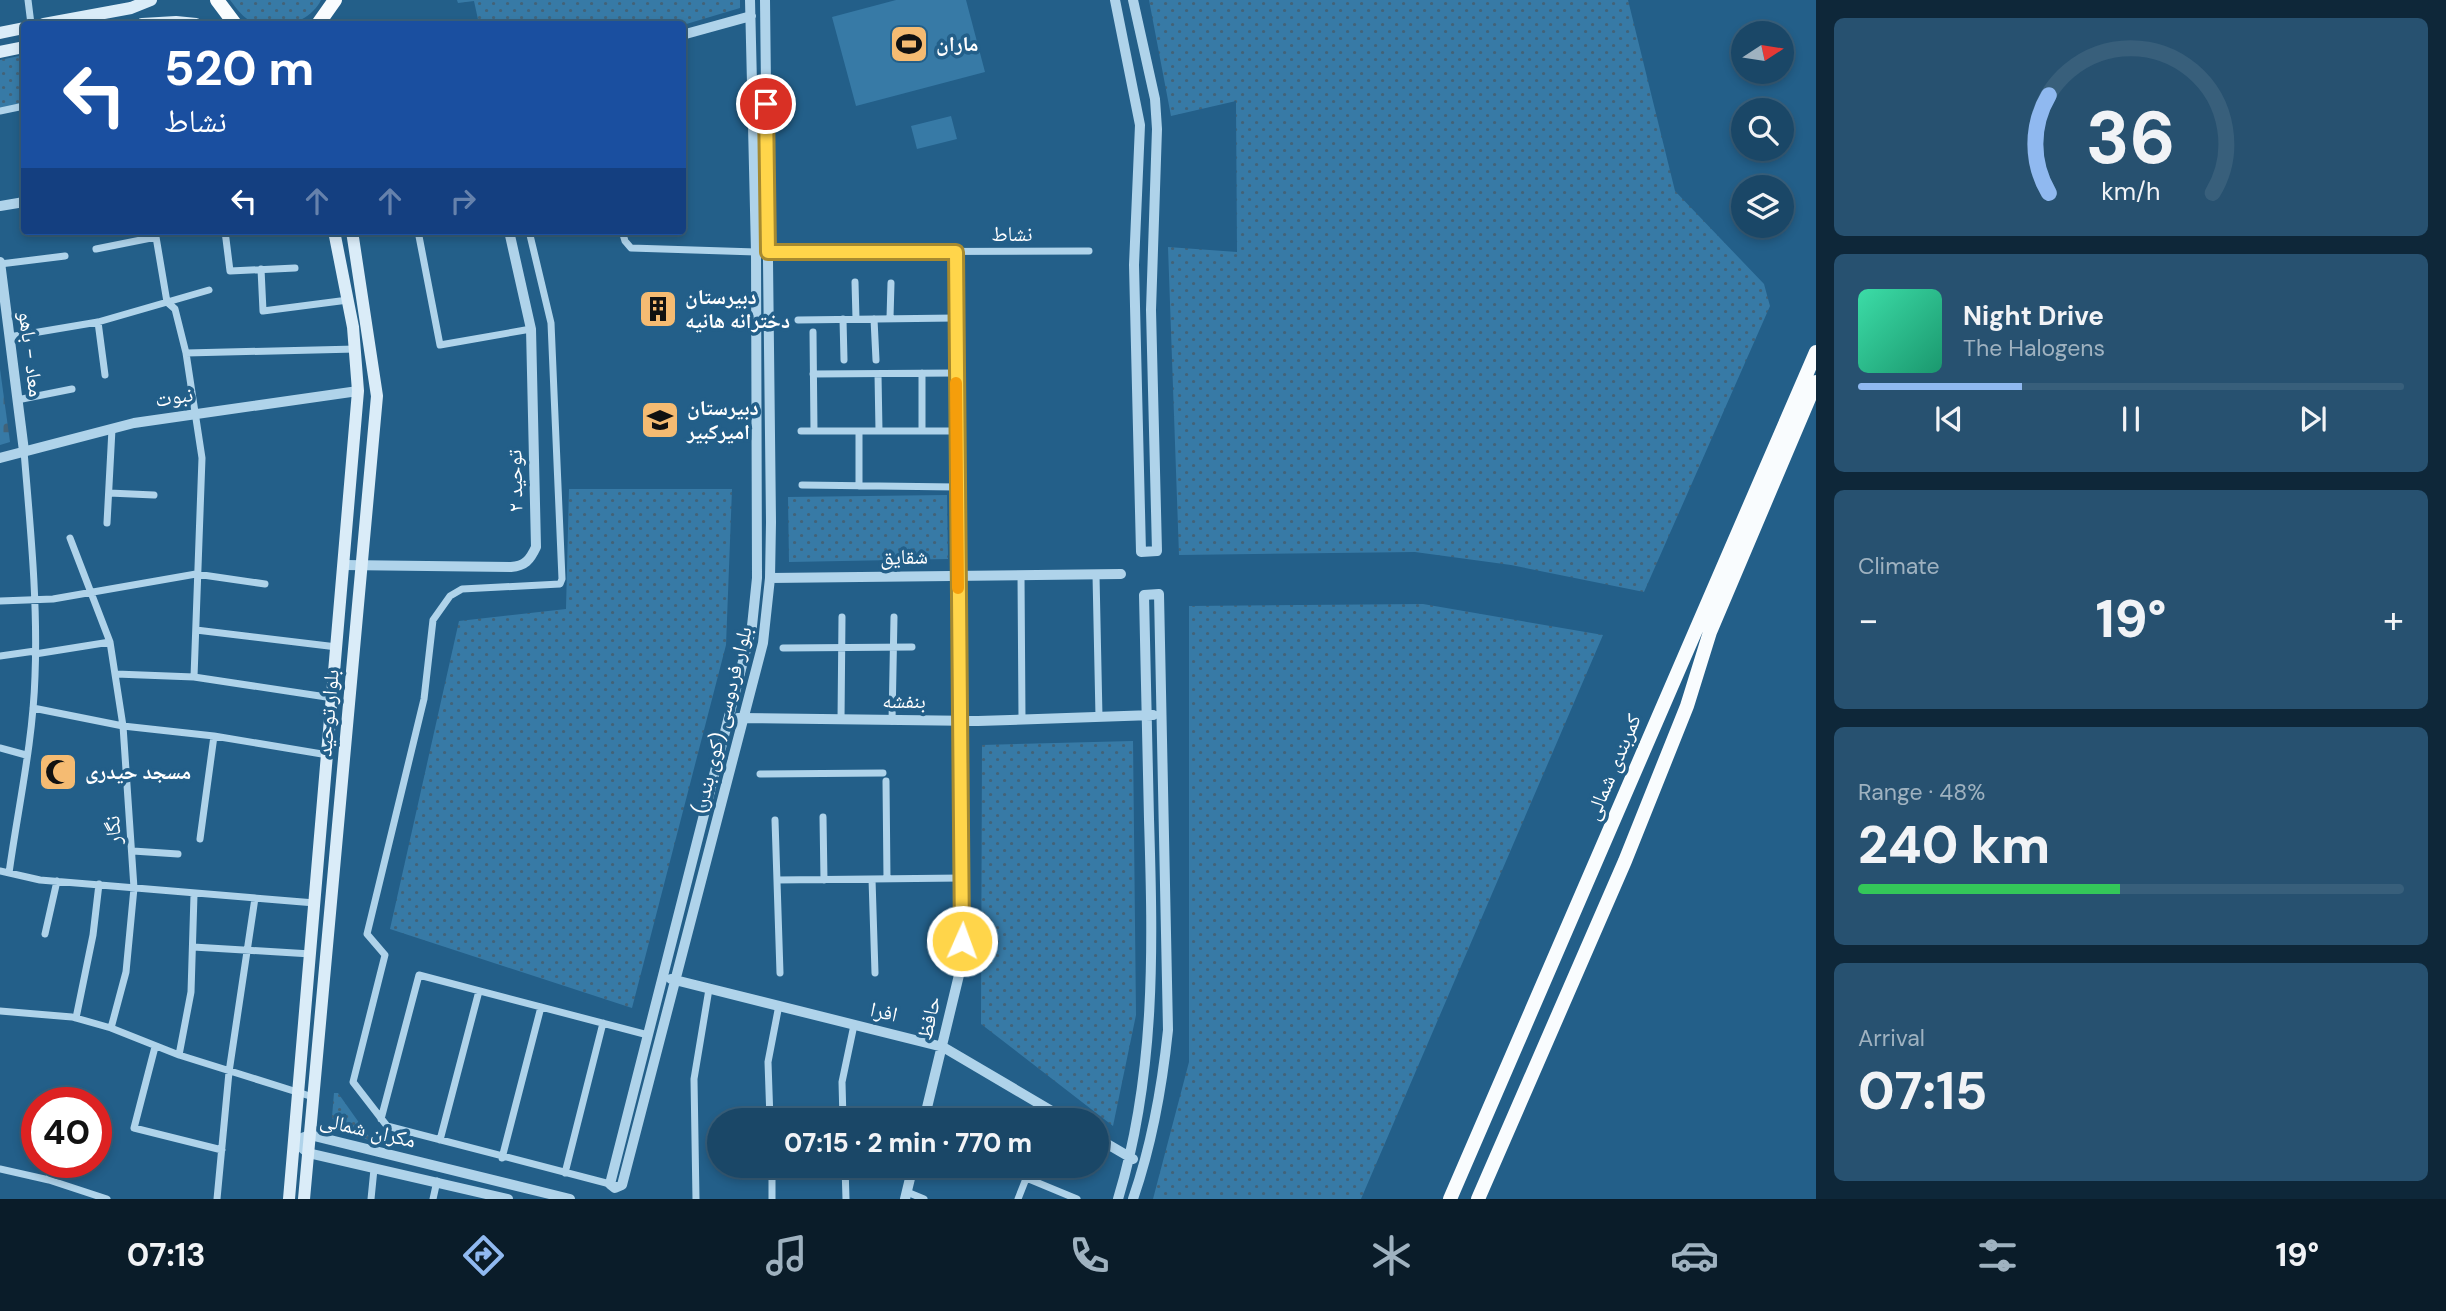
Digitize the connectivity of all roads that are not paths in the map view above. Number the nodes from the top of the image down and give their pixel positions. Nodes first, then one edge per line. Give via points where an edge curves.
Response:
1 (28, 0) edge
2 (151, 0) edge
3 (217, 0) edge
4 (750, 0) edge
5 (765, 0) edge
6 (1115, 0) edge
7 (1133, 0) edge
8 (333, 8) edge
9 (751, 16) junction
10 (31, 21) edge
11 (60, 21) edge
12 (232, 21) edge
13 (321, 21) edge
14 (21, 29) edge
15 (0, 33) edge
16 (686, 33) edge
17 (21, 48) edge
18 (0, 52) edge
19 (1155, 99) junction
20 (1136, 102) junction
21 (21, 107) edge
22 (0, 111) edge
23 (21, 202) edge
24 (0, 206) edge
25 (152, 235) edge
26 (156, 235) edge
27 (226, 235) edge
28 (335, 235) edge
29 (353, 235) edge
30 (419, 235) edge
31 (510, 235) edge
32 (530, 235) edge
33 (623, 235) edge
34 (96, 249) dead end
35 (1088, 251) dead end
36 (762, 252) junction
37 (956, 252) junction
38 (65, 256) dead end
39 (0, 263) edge
40 (295, 268) dead end
41 (261, 269) junction
42 (855, 282) dead end
43 (891, 283) dead end
44 (209, 290) dead end
45 (348, 300) junction
46 (167, 302) junction
47 (890, 318) junction
48 (955, 318) junction
49 (843, 319) junction
50 (856, 319) junction
51 (874, 319) junction
52 (798, 320) dead end
53 (98, 321) junction
54 (531, 330) junction
55 (813, 332) dead end
56 (9, 337) junction
57 (356, 349) junction
58 (1816, 352) edge
59 (186, 353) junction
60 (876, 359) dead end
61 (844, 360) dead end
62 (878, 373) junction
63 (922, 373) junction
64 (956, 373) junction
65 (105, 374) dead end
66 (813, 374) junction
67 (1816, 382) edge
68 (72, 389) dead end
69 (358, 391) junction
70 (18, 400) junction
71 (757, 411) junction
72 (1138, 411) junction
73 (770, 412) junction
74 (197, 413) junction
75 (1154, 413) junction
76 (112, 429) junction
77 (800, 431) dead end
78 (814, 431) junction
79 (859, 431) junction
80 (878, 431) junction
81 (922, 431) junction
82 (957, 431) junction
83 (24, 451) junction
84 (0, 458) edge
85 (802, 485) dead end
86 (859, 486) junction
87 (956, 487) junction
88 (109, 494) junction
89 (154, 495) dead end
90 (107, 523) dead end
91 (70, 538) dead end
92 (344, 565) junction
93 (361, 566) junction
94 (196, 574) junction
95 (1121, 574) dead end
96 (1021, 575) junction
97 (1096, 575) junction
98 (958, 576) junction
99 (757, 578) junction
100 (771, 578) junction
101 (265, 584) dead end
102 (89, 591) junction
103 (0, 601) edge
104 (35, 601) junction
105 (842, 617) dead end
106 (894, 617) dead end
107 (195, 629) junction
108 (110, 642) junction
109 (337, 647) junction
110 (912, 647) dead end
111 (783, 648) dead end
112 (842, 648) junction
113 (893, 648) junction
114 (35, 653) junction
115 (0, 656) edge
116 (116, 674) junction
117 (194, 677) junction
118 (333, 698) junction
119 (33, 708) junction
120 (1163, 714) junction
121 (1146, 715) junction
122 (1099, 717) junction
123 (729, 718) junction
124 (743, 718) junction
125 (1022, 719) junction
126 (841, 720) junction
127 (892, 721) junction
128 (959, 721) junction
129 (122, 726) junction
130 (214, 736) junction
131 (0, 748) edge
132 (26, 755) junction
133 (328, 755) junction
134 (760, 774) dead end
135 (823, 817) dead end
136 (775, 820) dead end
137 (200, 839) dead end
138 (132, 851) junction
139 (178, 854) dead end
140 (0, 871) edge
141 (9, 873) junction
142 (962, 878) junction
143 (872, 879) junction
144 (887, 879) junction
145 (777, 880) junction
146 (824, 880) junction
147 (57, 881) junction
148 (99, 884) junction
149 (134, 888) junction
150 (194, 895) junction
151 (255, 898) junction
152 (316, 903) junction
153 (45, 934) dead end
154 (193, 947) junction
155 (249, 951) junction
156 (311, 954) junction
157 (780, 973) dead end
158 (875, 973) dead end
159 (663, 976) junction
160 (676, 980) junction
161 (709, 989) junction
162 (479, 990) junction
163 (779, 1005) junction
164 (541, 1007) junction
165 (0, 1012) edge
166 (76, 1018) junction
167 (603, 1023) junction
168 (854, 1025) junction
169 (111, 1028) junction
170 (648, 1035) junction
171 (155, 1047) junction
172 (943, 1047) junction
173 (179, 1055) junction
174 (229, 1072) junction
175 (299, 1093) junction
176 (313, 1097) junction
177 (770, 1108) edge
178 (843, 1108) edge
179 (927, 1108) edge
180 (1038, 1108) edge
181 (381, 1119) junction
182 (310, 1135) junction
183 (295, 1140) junction
184 (440, 1140) junction
185 (1109, 1145) edge
186 (222, 1150) junction
187 (379, 1152) junction
188 (308, 1153) junction
189 (1129, 1157) junction
190 (502, 1158) junction
191 (1144, 1166) junction
192 (0, 1169) edge
193 (374, 1169) junction
194 (565, 1173) junction
195 (772, 1178) edge
196 (845, 1178) edge
197 (1026, 1178) joint
198 (49, 1180) joint
199 (437, 1181) junction
200 (616, 1185) junction
201 (906, 1195) edge
202 (107, 1199) edge
203 (216, 1199) edge
204 (289, 1199) edge
205 (304, 1199) edge
206 (371, 1199) edge
207 (433, 1199) edge
208 (508, 1199) edge
209 (570, 1199) edge
210 (696, 1199) edge
211 (772, 1199) edge
212 (846, 1199) edge
213 (924, 1199) edge
214 (1018, 1199) edge
215 (1077, 1199) edge
216 (1118, 1199) edge
217 (1133, 1199) edge
218 (1450, 1199) edge
219 (1478, 1199) edge

1 - 10 street
2 - 11 main road
3 - 12 highway
4 - 9 street, بلوار فردوسی (کوی بندر)
5 - 36 street, بلوار فردوسی (کوی بندر)
6 - 20 street
7 - 19 street
8 - 13 highway
9 - 16 street
9 - 36 street, بلوار فردوسی (کوی بندر)
14 - 15 main road
17 - 18 main road
19 - 20 street
19 - 75 street
20 - 72 street via 1140,143 1134,265
21 - 22 street
23 - 24 street
25 - 34 street
26 - 46 street
27 - 41 street via 230,271
28 - 45 main road, بلوار توحید
29 - 93 main road, بلوار توحید via 377,396
30 - 54 street via 440,345
31 - 54 street, توحید ۲
32 - 181 street via 551,323 562,579 560,584 462,589 450,596 433,620 425,699 367,934 385,955 353,1082
33 - 36 street, نشاط via 631,247
35 - 37 street, نشاط
36 - 37 street, نشاط
36 - 71 street, بلوار فردوسی (کوی بندر)
36 - 73 street, بلوار فردوسی (کوی بندر)
37 - 48 street, حافظ
38 - 39 street
39 - 56 street, معاد - باهو
40 - 41 street
41 - 45 street via 263,312
42 - 50 street
43 - 47 street
44 - 46 street
45 - 57 main road, بلوار توحید
46 - 53 street
46 - 59 street via 175,309
47 - 48 street
47 - 51 street
48 - 64 street, حافظ
49 - 50 street
49 - 52 street
49 - 61 street
50 - 51 street
51 - 60 street
53 - 56 street
53 - 65 street
54 - 93 street, توحید ۲ via 536,547 531,559 511,567
55 - 66 street
56 - 70 street, معاد - باهو
57 - 59 street
57 - 69 main road, بلوار توحید
58 - 218 highway, کمربندی شمالی
59 - 74 street
62 - 63 street
62 - 66 street
62 - 80 street
63 - 64 street
63 - 81 street
64 - 82 street, حافظ
66 - 78 street
67 - 219 highway via 1710,632 1687,706 1625,861
68 - 70 street
69 - 74 street, نبوت
69 - 92 main road, بلوار توحید
70 - 83 street, معاد - باهو
71 - 73 street
71 - 99 street, بلوار فردوسی (کوی بندر)
72 - 75 street
72 - 75 street via 1141,552 1157,551
73 - 100 street, بلوار فردوسی (کوی بندر)
74 - 76 street, نبوت
74 - 94 street via 202,515
76 - 83 street, نبوت
76 - 88 street
77 - 78 street
78 - 79 street
79 - 80 street
79 - 86 street
80 - 81 street
81 - 82 street
82 - 87 street, حافظ
83 - 84 street, نبوت
83 - 104 street
85 - 86 street
86 - 87 street
87 - 98 street, حافظ
88 - 89 street
88 - 90 street
91 - 102 street, نگار
92 - 93 street
92 - 109 main road, بلوار توحید
93 - 176 main road, بلوار توحید
94 - 101 street
94 - 102 street
94 - 107 street
95 - 97 street, شقایق
96 - 97 street, شقایق
96 - 98 street, شقایق
96 - 125 street
97 - 122 street
98 - 100 street, شقایق
98 - 128 street, حافظ
99 - 100 street
99 - 123 street, بلوار فردوسی (کوی بندر) via 752,626
100 - 124 street, بلوار فردوسی (کوی بندر) via 763,643
102 - 104 street
102 - 108 street, نگار
103 - 104 street
104 - 114 street
105 - 112 street
106 - 113 street
107 - 109 street
107 - 117 street
108 - 114 street
108 - 116 street, نگار
109 - 118 main road, بلوار توحید
110 - 113 street
111 - 112 street
112 - 113 street
112 - 126 street
113 - 127 street
114 - 115 street
114 - 119 street
116 - 117 street
116 - 129 street, نگار
117 - 118 street
118 - 133 main road, بلوار توحید
119 - 129 street
119 - 132 street
120 - 121 street, بنفشه
120 - 121 street via 1159,594 1144,595
120 - 191 street via 1168,1030
121 - 122 street, بنفشه
121 - 189 street via 1152,976 1142,1104
122 - 125 street, بنفشه
123 - 124 street, بنفشه
123 - 159 street, بلوار فردوسی (کوی بندر)
124 - 126 street, بنفشه
124 - 160 street, بلوار فردوسی (کوی بندر)
125 - 128 street, بنفشه
126 - 127 street, بنفشه
127 - 128 street, بنفشه
128 - 142 street, حافظ
129 - 130 street
129 - 138 street, نگار
130 - 133 street
130 - 137 street
131 - 132 street
132 - 141 street
133 - 152 main road, بلوار توحید
134 - 144 street via 884,777
135 - 146 street
136 - 145 street
138 - 139 street
138 - 149 street, نگار
140 - 141 street
141 - 147 street
142 - 144 street
142 - 172 street, حافظ via 959,975
143 - 144 street
143 - 146 street
143 - 158 street
145 - 146 street
145 - 157 street
147 - 148 street
147 - 153 street
148 - 149 street
148 - 166 street
149 - 150 street
149 - 169 street, نگار via 126,972
150 - 151 street
150 - 154 street
151 - 152 street
151 - 155 street
152 - 156 main road, بلوار توحید
154 - 155 street
154 - 173 street via 189,1010
155 - 156 street
155 - 174 street
156 - 175 main road, بلوار توحید
159 - 160 street, افرا
159 - 170 street, بلوار فردوسی (کوی بندر)
160 - 161 street, افرا
160 - 200 street, بلوار فردوسی (کوی بندر)
161 - 163 street, افرا
161 - 210 street via 694,1079
162 - 164 street
162 - 181 street via 419,975
162 - 184 street
163 - 168 street, افرا
163 - 177 street via 768,1062
164 - 167 street
164 - 190 street
165 - 166 street
166 - 169 street
167 - 170 street
167 - 194 street
168 - 172 street, افرا
168 - 178 street via 842,1082
169 - 171 street
170 - 200 street, بلوار فردوسی (کوی بندر)
171 - 173 street
171 - 186 street via 134,1128
172 - 179 street, حافظ
172 - 180 street, افرا
173 - 174 street
174 - 175 street
174 - 186 street
175 - 176 street
175 - 183 main road, بلوار توحید
176 - 182 main road, بلوار توحید
181 - 184 street via 387,1126
182 - 183 street, مکران شمالی
182 - 187 street, مکران شمالی
182 - 188 main road, بلوار توحید
183 - 188 street, مکران شمالی
183 - 204 main road, بلوار توحید
184 - 190 street
185 - 189 street
186 - 203 street
187 - 193 street
187 - 209 street, مکران شمالی
188 - 193 street, مکران شمالی
188 - 205 main road, بلوار توحید
189 - 191 street
189 - 216 street
190 - 194 street
191 - 217 street
192 - 198 street
193 - 199 street, مکران شمالی
193 - 206 street
194 - 200 street
195 - 211 street
196 - 212 street
197 - 214 street
197 - 215 street
198 - 202 street
199 - 207 street
199 - 208 street, مکران شمالی
201 - 213 street

